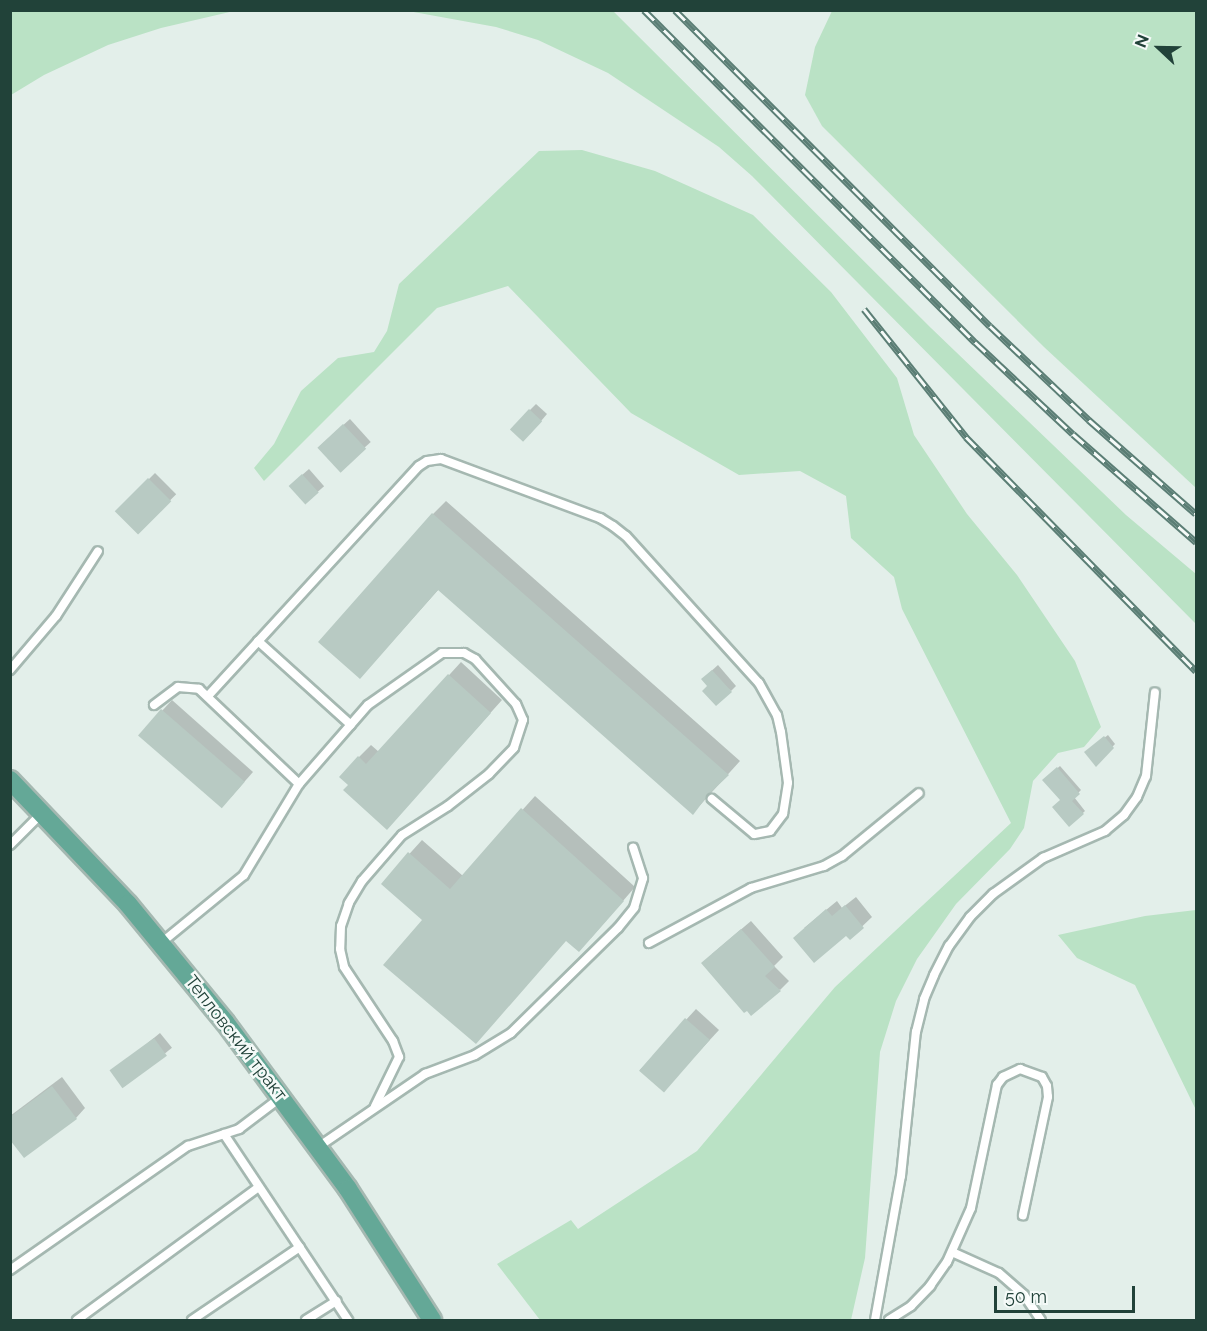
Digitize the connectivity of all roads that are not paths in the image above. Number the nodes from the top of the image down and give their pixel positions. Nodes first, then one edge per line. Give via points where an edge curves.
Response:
1 (98, 551) dead end
2 (258, 641) junction
3 (10, 670) edge
4 (1155, 692) dead end
5 (208, 696) junction
6 (154, 705) dead end
7 (351, 725) junction
8 (10, 780) edge
9 (299, 784) junction
10 (919, 793) dead end
11 (712, 799) dead end
12 (43, 812) junction
13 (10, 845) edge
14 (633, 848) dead end
15 (161, 943) junction
16 (649, 943) dead end
17 (282, 1096) junction
18 (375, 1106) junction
19 (224, 1134) junction
20 (318, 1147) junction
21 (259, 1187) junction
22 (1023, 1215) dead end
23 (300, 1247) junction
24 (952, 1252) junction
25 (10, 1270) edge
26 (336, 1301) junction
27 (77, 1320) edge
28 (192, 1320) edge
29 (306, 1320) edge
30 (348, 1320) edge
31 (432, 1320) edge
32 (875, 1320) edge
33 (889, 1320) edge
34 (1041, 1320) edge

1 - 3 lane via 56,616
2 - 5 lane
2 - 7 lane
2 - 11 lane via 419,466 434,459 449,461 613,526 759,683 782,732 788,783 783,814 770,831 754,834
4 - 32 lane via 1146,776 1124,815 1105,831 1043,858 993,894 970,917 934,975 916,1032 901,1176
5 - 6 lane via 194,687 178,687
5 - 9 lane
7 - 9 lane
7 - 18 lane via 378,696 441,653 453,651 464,653 485,668 516,704 524,720 514,748 489,774 448,806 402,835 362,880 349,903 341,926 344,966 393,1041 399,1057
8 - 12 main road, Тепловский тракт
9 - 15 lane via 243,875
10 - 16 lane via 842,856 824,866 751,888
12 - 13 lane
12 - 15 main road, Тепловский тракт
14 - 18 lane via 643,878 634,908 618,928 511,1033 475,1055 425,1074
15 - 17 main road, Тепловский тракт
17 - 19 lane via 244,1125
17 - 20 main road, Тепловский тракт
18 - 20 lane
19 - 21 lane
19 - 25 lane via 188,1146
20 - 31 main road, Тепловский тракт
21 - 23 lane
21 - 27 lane
22 - 24 lane via 1048,1097 1042,1077 1020,1069 1003,1077 997,1085 971,1208
23 - 26 lane
23 - 28 lane
24 - 33 lane via 930,1286 911,1306
24 - 34 lane via 999,1273 1023,1295
26 - 29 lane
26 - 30 lane

